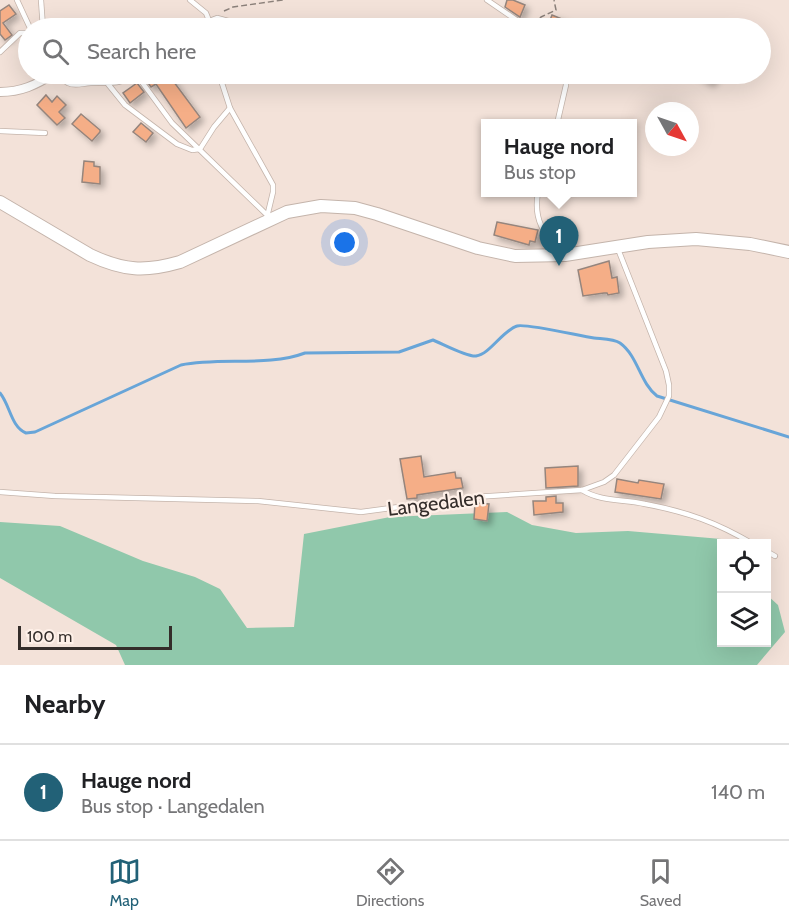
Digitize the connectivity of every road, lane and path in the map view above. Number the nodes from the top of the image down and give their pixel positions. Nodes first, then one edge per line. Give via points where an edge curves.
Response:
1 (17, 0) edge
2 (41, 0) edge
3 (190, 0) edge
4 (283, 0) edge
5 (487, 0) edge
6 (554, 0) edge
7 (25, 18) edge
8 (42, 18) edge
9 (208, 18) edge
10 (217, 18) edge
11 (513, 18) edge
12 (541, 18) edge
13 (18, 35) edge
14 (0, 52) edge
15 (34, 84) edge
16 (108, 84) edge
17 (143, 84) edge
18 (222, 84) edge
19 (566, 84) edge
20 (0, 93) edge
21 (230, 108) junction
22 (558, 119) edge
23 (0, 131) edge
24 (45, 134) dead end
25 (200, 149) junction
26 (538, 197) edge
27 (0, 202) edge
28 (268, 217) junction
29 (617, 246) junction
30 (789, 252) edge
31 (565, 255) junction
32 (582, 490) junction
33 (0, 492) edge
34 (745, 539) edge
35 (771, 554) edge
36 (775, 556) dead end

1 - 7 lane
2 - 8 lane
3 - 9 lane
4 - 10 path via 233,7
5 - 11 lane
6 - 12 path via 556,10
13 - 14 lane
15 - 20 street
16 - 25 lane via 125,105 177,144
17 - 25 lane
18 - 21 lane
19 - 22 lane
21 - 25 lane
21 - 28 lane via 273,184
23 - 24 lane
25 - 28 lane
26 - 31 lane via 538,219
27 - 28 main road via 90,255 133,269 180,262
28 - 31 main road via 304,208 337,206 377,214 492,252 515,256
29 - 30 main road via 696,239
29 - 31 main road
29 - 32 lane, Langedalen via 666,371 669,396 659,417 614,475
32 - 33 lane, Langedalen via 361,512 258,501
32 - 34 lane via 593,496 706,519
35 - 36 lane

